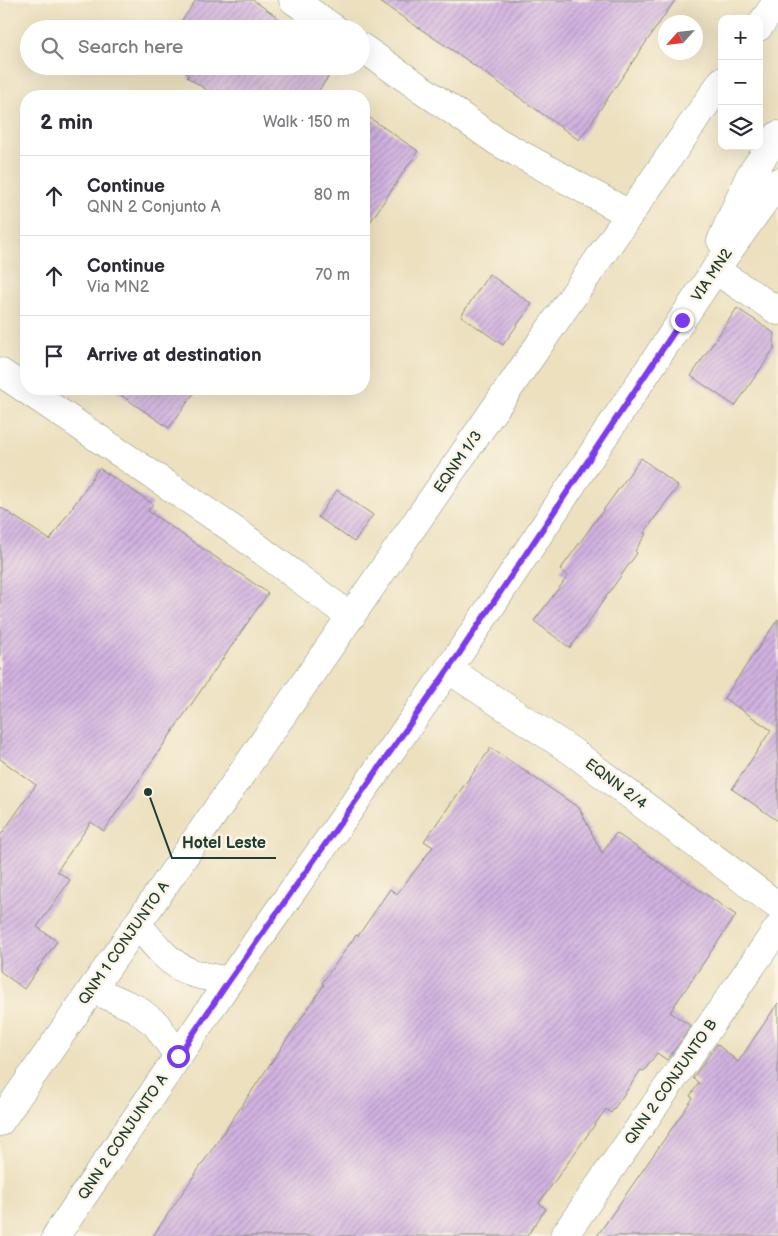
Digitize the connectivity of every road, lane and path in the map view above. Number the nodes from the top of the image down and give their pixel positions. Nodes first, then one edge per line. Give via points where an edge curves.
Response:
1 (294, 0) edge
2 (778, 0) edge
3 (322, 20) edge
4 (763, 21) edge
5 (370, 53) edge
6 (718, 87) edge
7 (778, 135) edge
8 (778, 182) edge
9 (629, 214) junction
10 (715, 270) junction
11 (693, 304) junction
12 (778, 310) edge
13 (3, 381) edge
14 (20, 392) edge
15 (25, 395) edge
16 (351, 617) junction
17 (448, 669) junction
18 (778, 906) edge
19 (137, 924) junction
20 (778, 928) edge
21 (229, 981) junction
22 (92, 989) junction
23 (178, 1056) junction
24 (0, 1122) edge
25 (56, 1236) edge
26 (564, 1236) edge

1 - 3 main road
2 - 4 main road
5 - 9 main road via 498,142
6 - 9 main road, EQNM 1/3
7 - 11 main road via 750,177
8 - 10 main road, VIA MN2
9 - 16 main road, EQNM 1/3
10 - 11 main road, VIA MN2
10 - 12 main road
11 - 17 main road, VIA MN2
13 - 14 main road
15 - 16 main road via 238,532
16 - 19 main road, QNM 1 CONJUNTO A
17 - 18 main road, EQNN 2/4 via 573,752
17 - 21 main road, QNN 2 CONJUNTO A
19 - 21 main road via 164,956 178,966 191,973
19 - 22 main road, QNM 1 CONJUNTO A
20 - 26 main road, QNN 2 CONJUNTO B
21 - 23 main road, QNN 2 CONJUNTO A
22 - 23 main road via 135,1008 156,1024
22 - 24 main road, QNM 1 CONJUNTO A
23 - 25 main road, QNN 2 CONJUNTO A

